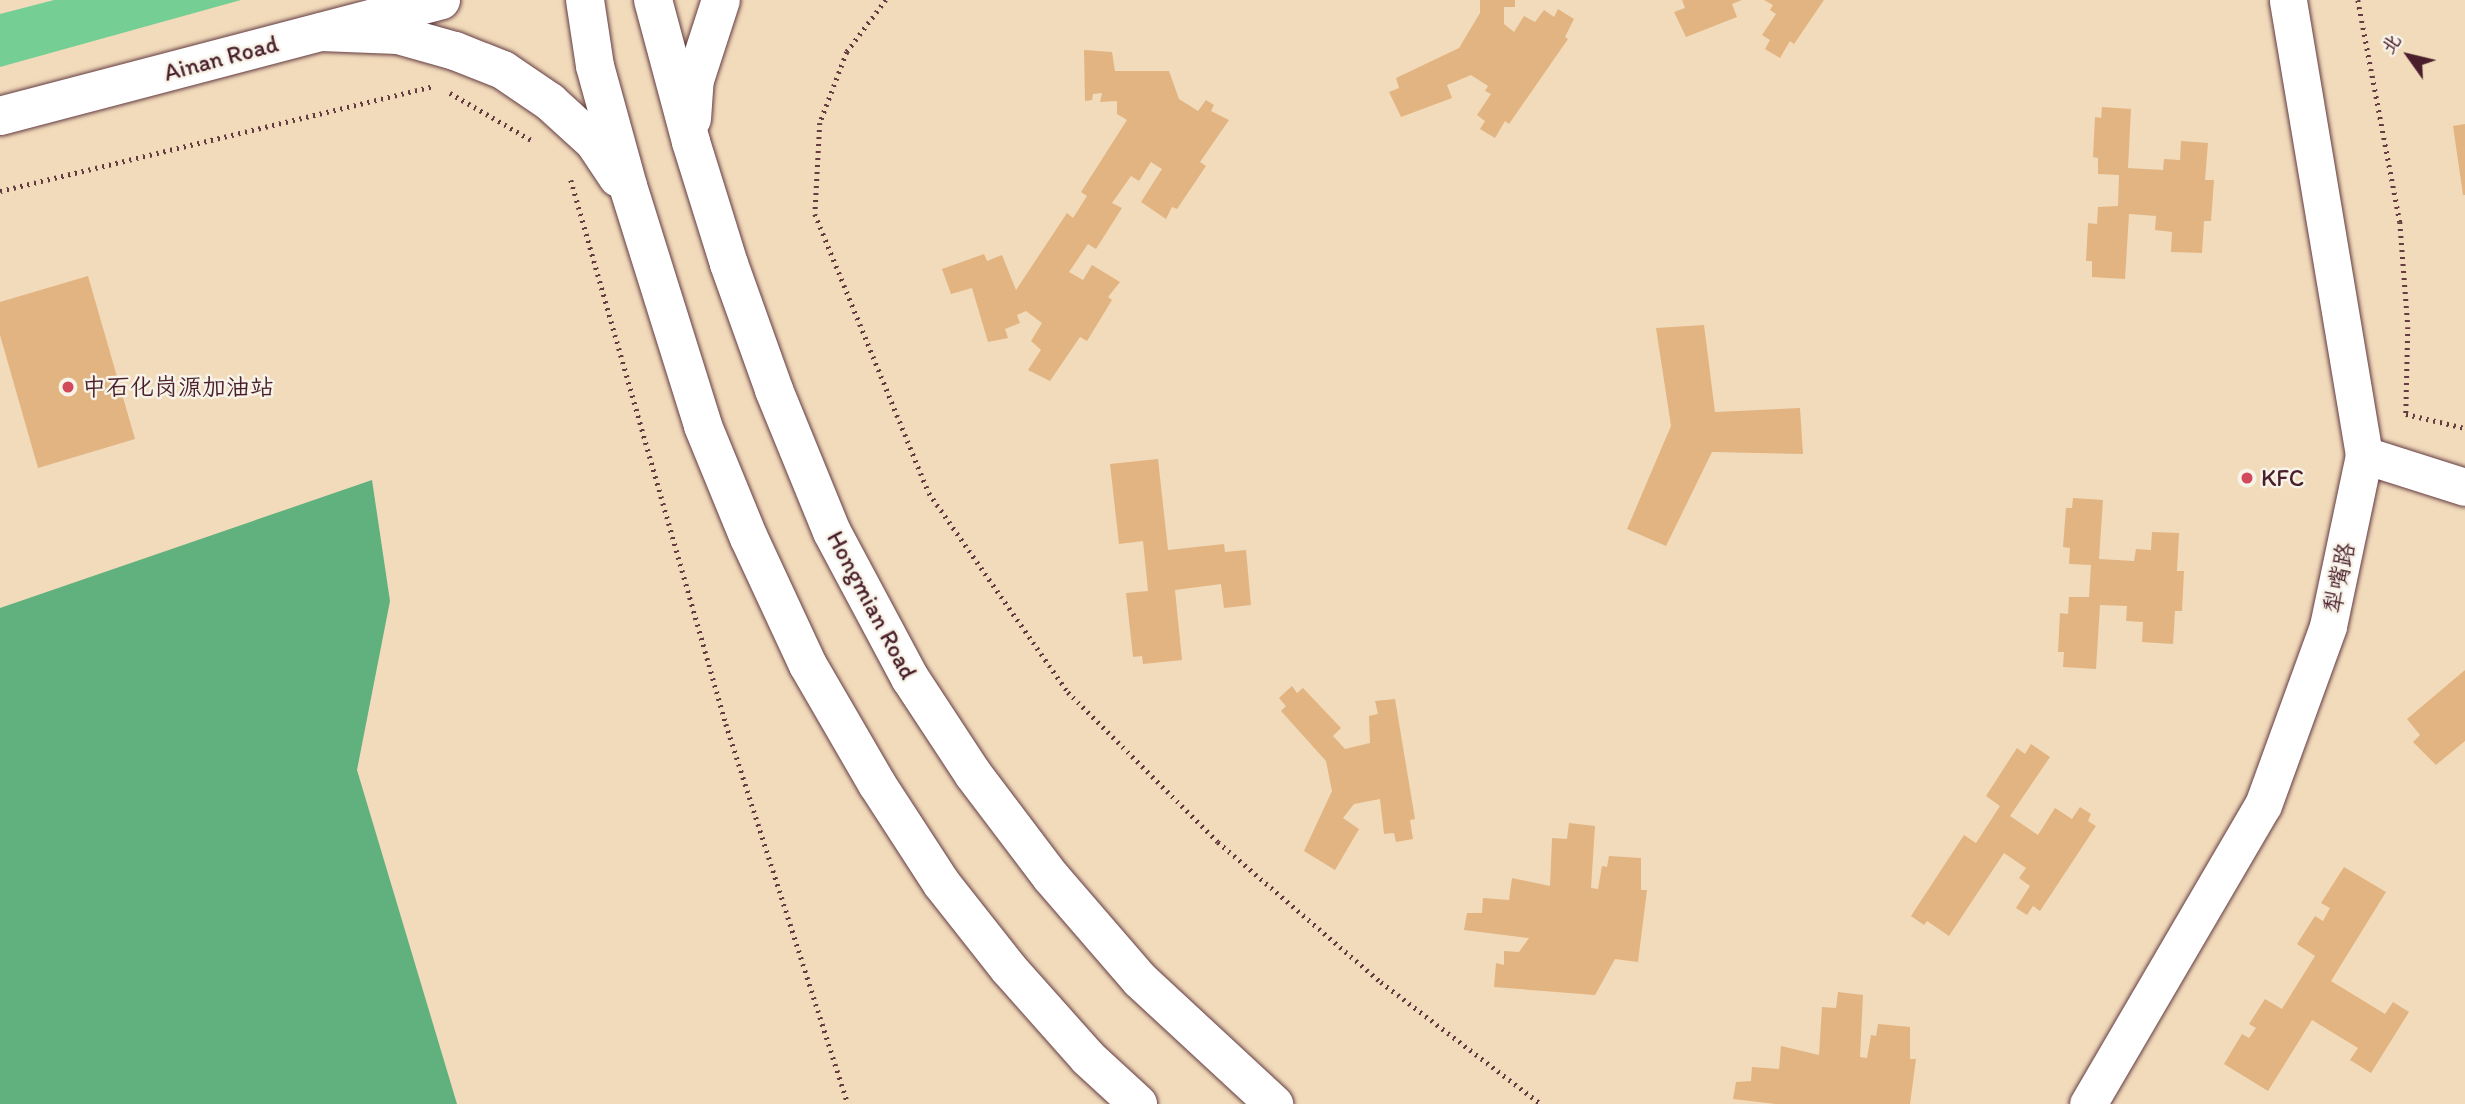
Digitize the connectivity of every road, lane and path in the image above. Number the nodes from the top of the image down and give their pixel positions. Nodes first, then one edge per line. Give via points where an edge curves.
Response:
1 (441, 0) edge
2 (585, 0) edge
3 (653, 0) edge
4 (721, 0) edge
5 (886, 0) edge
6 (2288, 0) edge
7 (2358, 0) edge
8 (321, 32) junction
9 (437, 85) dead end
10 (448, 91) dead end
11 (0, 116) edge
12 (691, 142) junction
13 (544, 148) dead end
14 (569, 174) dead end
15 (0, 191) edge
16 (631, 197) junction
17 (2465, 428) edge
18 (2364, 455) junction
19 (2465, 487) edge
20 (848, 1104) edge
21 (1138, 1104) edge
22 (1274, 1104) edge
23 (1541, 1104) edge
24 (2088, 1104) edge

1 - 8 main road, Ainan Road
2 - 16 main road via 595,66
3 - 12 main road, Hongmian Road
4 - 12 main road via 695,80
5 - 23 path via 847,52 820,123 816,214 929,493 1068,692 1219,842 1381,982
6 - 18 street, 犁嘴路
7 - 17 path via 2400,222 2408,327 2406,414
8 - 11 main road, Ainan Road
8 - 16 main road via 398,35 503,70 550,102 594,142
9 - 15 path
10 - 13 path
12 - 22 main road, Hongmian Road via 774,390 832,532 910,678 973,774 1051,877 1140,980
14 - 20 path via 726,724
16 - 21 main road via 704,426 748,538 808,665 942,884 1088,1058
18 - 19 street
18 - 24 street, 犁嘴路 via 2329,626 2263,805

